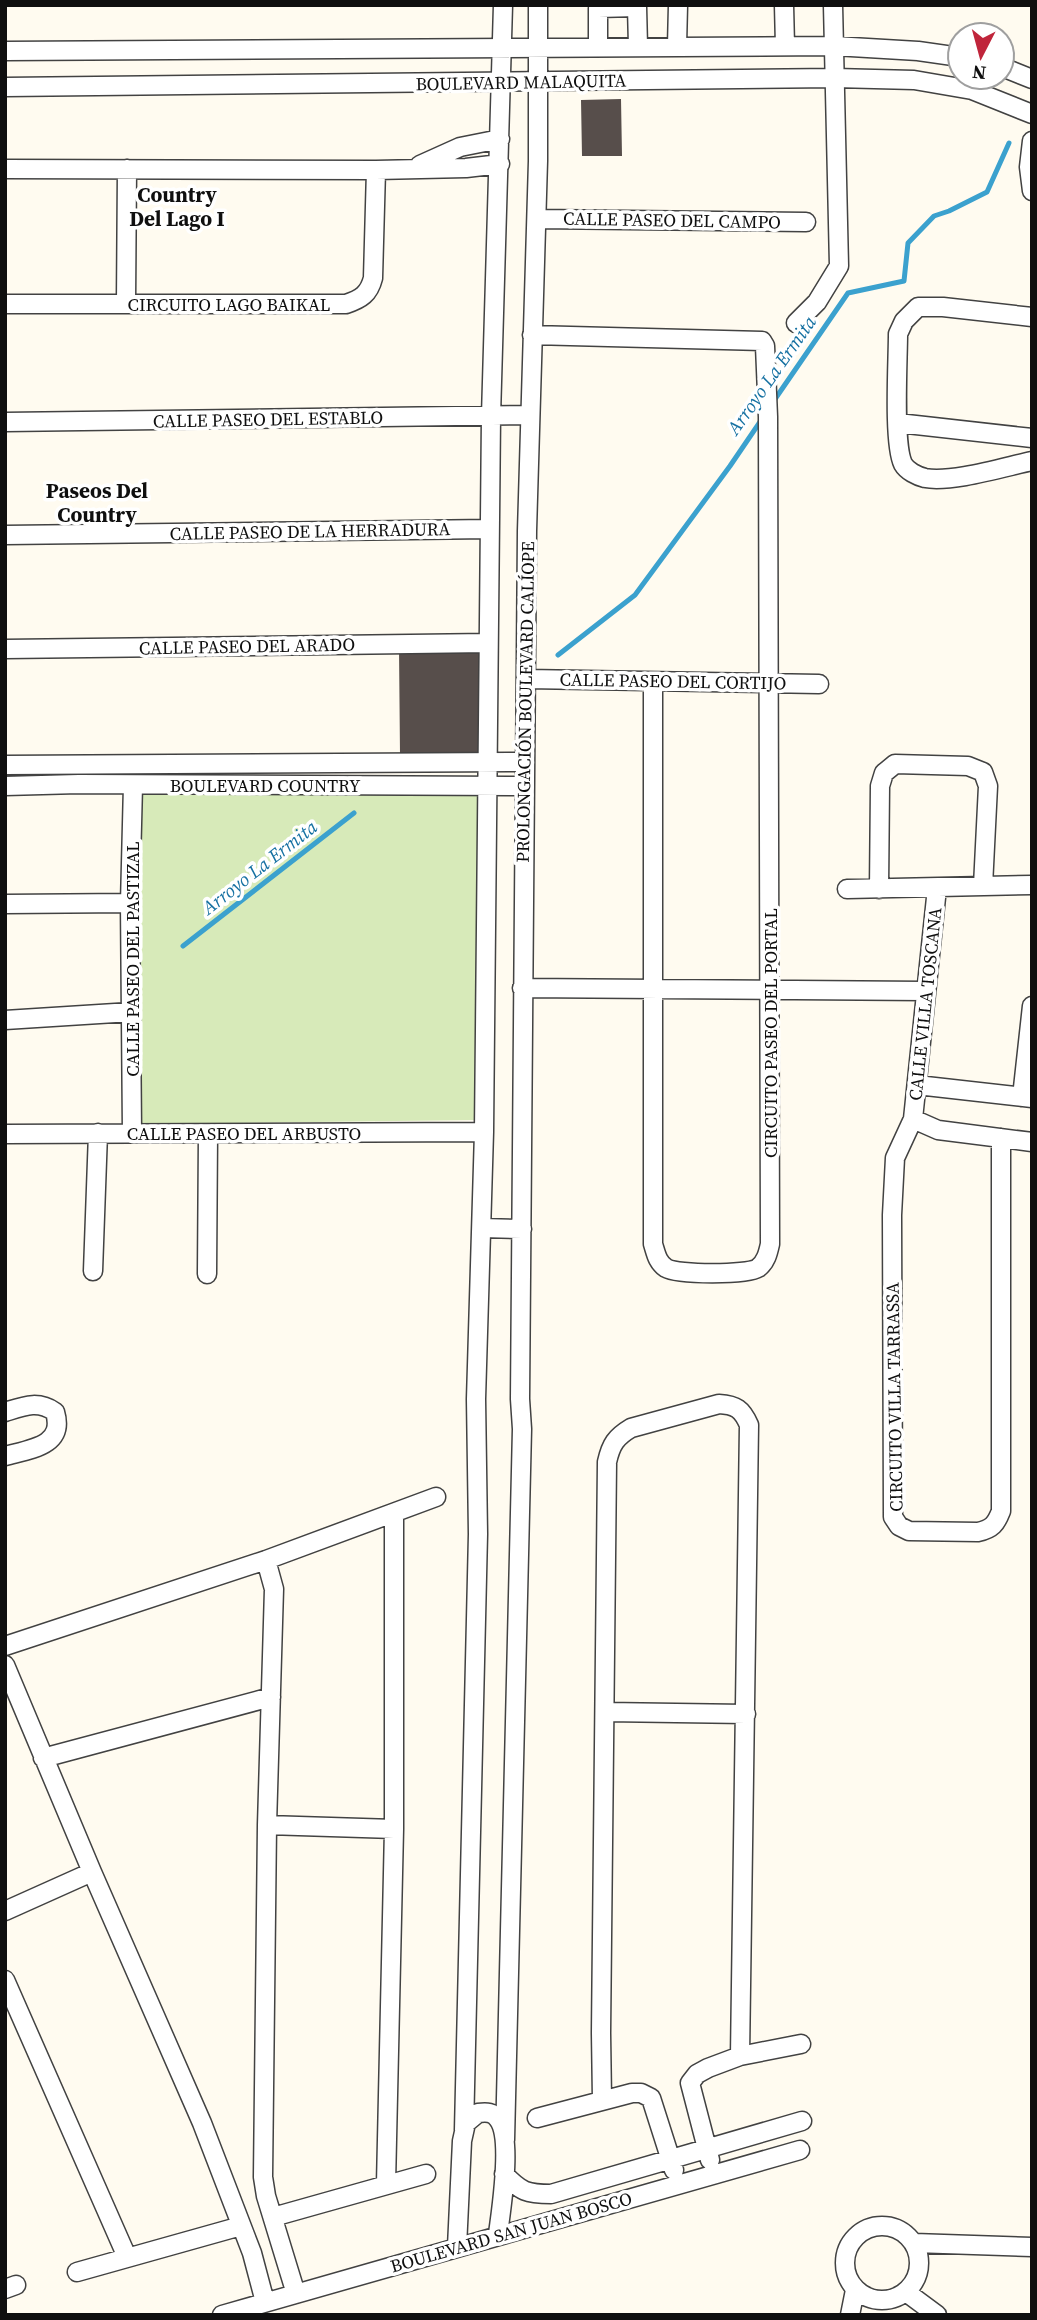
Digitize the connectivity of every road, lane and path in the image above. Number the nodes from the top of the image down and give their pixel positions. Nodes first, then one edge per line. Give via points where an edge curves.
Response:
1 (503, 5) edge
2 (538, 5) edge
3 (678, 5) edge
4 (784, 5) edge
5 (833, 5) edge
6 (638, 46) junction
7 (677, 46) junction
8 (785, 46) junction
9 (834, 46) junction
10 (598, 47) junction
11 (538, 48) junction
12 (502, 49) junction
13 (5, 51) edge
14 (946, 55) edge
15 (835, 78) junction
16 (538, 80) junction
17 (501, 82) junction
18 (5, 87) edge
19 (1032, 114) edge
20 (500, 139) junction
21 (1032, 141) edge
22 (500, 164) junction
23 (414, 168) junction
24 (5, 169) edge
25 (127, 169) junction
26 (376, 170) junction
27 (1032, 191) edge
28 (537, 219) junction
29 (806, 222) dead end
30 (126, 303) junction
31 (5, 304) edge
32 (1032, 317) edge
33 (796, 323) dead end
34 (532, 335) junction
35 (530, 415) junction
36 (491, 416) junction
37 (5, 422) edge
38 (898, 423) junction
39 (1032, 438) edge
40 (1032, 461) edge
41 (489, 529) junction
42 (5, 535) edge
43 (488, 643) junction
44 (5, 649) edge
45 (527, 679) junction
46 (653, 682) junction
47 (769, 682) junction
48 (820, 684) dead end
49 (486, 762) junction
50 (525, 762) junction
51 (5, 765) edge
52 (133, 785) junction
53 (5, 786) edge
54 (485, 786) junction
55 (525, 786) junction
56 (1032, 885) edge
57 (983, 886) junction
58 (937, 888) junction
59 (847, 889) dead end
60 (879, 889) junction
61 (130, 903) junction
62 (5, 904) edge
63 (522, 988) junction
64 (655, 990) junction
65 (769, 991) junction
66 (925, 991) junction
67 (1032, 1006) edge
68 (131, 1012) junction
69 (5, 1020) edge
70 (917, 1085) junction
71 (1027, 1097) edge
72 (913, 1119) junction
73 (484, 1132) junction
74 (98, 1133) junction
75 (132, 1133) junction
76 (5, 1134) edge
77 (208, 1134) junction
78 (1000, 1138) junction
79 (1032, 1142) edge
80 (482, 1228) junction
81 (522, 1229) junction
82 (93, 1271) dead end
83 (207, 1274) dead end
84 (5, 1412) edge
85 (5, 1456) edge
86 (436, 1497) dead end
87 (394, 1513) junction
88 (266, 1560) junction
89 (5, 1646) edge
90 (5, 1665) edge
91 (271, 1697) junction
92 (606, 1712) junction
93 (746, 1714) junction
94 (43, 1758) junction
95 (267, 1825) junction
96 (394, 1829) junction
97 (92, 1872) junction
98 (5, 1911) edge
99 (5, 1980) edge
100 (801, 2043) dead end
101 (740, 2056) junction
102 (602, 2100) junction
103 (537, 2118) dead end
104 (802, 2121) dead end
105 (464, 2130) junction
106 (505, 2140) junction
107 (707, 2150) junction
108 (800, 2150) dead end
109 (672, 2160) junction
110 (426, 2174) dead end
111 (504, 2174) junction
112 (714, 2174) junction
113 (678, 2183) junction
114 (386, 2184) junction
115 (273, 2217) junction
116 (241, 2226) junction
117 (498, 2234) junction
118 (914, 2243) junction
119 (457, 2247) junction
120 (1032, 2247) edge
121 (127, 2257) junction
122 (78, 2272) dead end
123 (855, 2290) junction
124 (906, 2292) junction
125 (296, 2294) junction
126 (265, 2302) junction
127 (875, 2307) edge
128 (222, 2315) edge
129 (850, 2315) edge
130 (937, 2315) edge

1 - 12 street
2 - 11 street, PROLONGACIÓN BOULEVARD CALÍOPE
3 - 7 street
4 - 8 street
5 - 9 street
6 - 7 street, BOULEVARD MALAQUITA
6 - 10 street, BOULEVARD MALAQUITA
6 - 10 street via 637,7 598,8
7 - 8 street, BOULEVARD MALAQUITA
8 - 9 street, BOULEVARD MALAQUITA
9 - 14 street, BOULEVARD MALAQUITA
9 - 15 street
10 - 11 street, BOULEVARD MALAQUITA
11 - 12 street, BOULEVARD MALAQUITA
11 - 16 street, PROLONGACIÓN BOULEVARD CALÍOPE
12 - 13 street, BOULEVARD MALAQUITA
12 - 17 street
15 - 16 street, BOULEVARD MALAQUITA
15 - 19 street, BOULEVARD MALAQUITA via 914,80 972,89
15 - 33 street via 839,266 817,302
16 - 17 street, BOULEVARD MALAQUITA
16 - 28 street, PROLONGACIÓN BOULEVARD CALÍOPE
17 - 18 street, BOULEVARD MALAQUITA
17 - 20 street
20 - 22 street
20 - 23 street via 460,147
21 - 27 street
22 - 23 street
22 - 36 street
23 - 26 street
24 - 25 street
25 - 26 street
25 - 30 street
26 - 30 street, CIRCUITO LAGO BAIKAL via 373,278 361,299 346,304
28 - 29 street, CALLE PASEO DEL CAMPO
28 - 34 street, PROLONGACIÓN BOULEVARD CALÍOPE
30 - 31 street, CIRCUITO LAGO BAIKAL
32 - 38 street via 918,307 898,334
34 - 35 street, PROLONGACIÓN BOULEVARD CALÍOPE
34 - 47 street, CIRCUITO PASEO DEL PORTAL via 762,341 767,355
35 - 36 street, CALLE PASEO DEL ESTABLO
35 - 45 street, PROLONGACIÓN BOULEVARD CALÍOPE
36 - 37 street, CALLE PASEO DEL ESTABLO
36 - 41 street
38 - 39 street
38 - 40 street via 904,467 925,478 943,479
41 - 42 street, CALLE PASEO DE LA HERRADURA
41 - 43 street
43 - 44 street, CALLE PASEO DEL ARADO
43 - 49 street
45 - 46 street, CALLE PASEO DEL CORTIJO
45 - 50 street, PROLONGACIÓN BOULEVARD CALÍOPE
46 - 47 street, CALLE PASEO DEL CORTIJO
46 - 64 street, CIRCUITO PASEO DEL PORTAL
47 - 48 street, CALLE PASEO DEL CORTIJO
47 - 65 street, CIRCUITO PASEO DEL PORTAL
49 - 50 street, BOULEVARD COUNTRY
49 - 51 street, BOULEVARD COUNTRY
49 - 54 street
50 - 55 street, PROLONGACIÓN BOULEVARD CALÍOPE
52 - 53 street, BOULEVARD COUNTRY
52 - 54 street, BOULEVARD COUNTRY
52 - 61 street, CALLE PASEO DEL PASTIZAL
54 - 55 street, BOULEVARD COUNTRY
54 - 73 street
55 - 63 street, PROLONGACIÓN BOULEVARD CALÍOPE
56 - 57 street
57 - 58 street
57 - 60 street via 988,786 983,772 968,766 895,764 884,773 880,786
58 - 60 street
58 - 66 street, CALLE VILLA TOSCANA
59 - 60 street
61 - 62 street
61 - 68 street, CALLE PASEO DEL PASTIZAL
63 - 64 street
63 - 81 street, PROLONGACIÓN BOULEVARD CALÍOPE
64 - 65 street
64 - 65 street, CIRCUITO PASEO DEL PORTAL via 653,1244 657,1259 679,1272 749,1272 768,1256
65 - 66 street
66 - 70 street, CALLE VILLA TOSCANA
67 - 71 street
68 - 69 street
68 - 75 street, CALLE PASEO DEL PASTIZAL
70 - 71 street
70 - 72 street, CALLE VILLA TOSCANA
72 - 78 street via 938,1130
72 - 78 street, CIRCUITO VILLA TARRASSA via 895,1158 892,1215 894,1517 909,1531 990,1530 1001,1511
73 - 77 street, CALLE PASEO DEL ARBUSTO
73 - 80 street
74 - 75 street, CALLE PASEO DEL ARBUSTO
74 - 76 street, CALLE PASEO DEL ARBUSTO
74 - 82 street
75 - 77 street, CALLE PASEO DEL ARBUSTO
77 - 83 street
78 - 79 street
80 - 81 street
80 - 105 street
81 - 106 street, PROLONGACIÓN BOULEVARD CALÍOPE via 522,1429
84 - 85 street via 43,1404 55,1412 59,1425 53,1437 39,1447
86 - 87 street
87 - 88 street
87 - 96 street
88 - 89 street
88 - 91 street via 274,1589
90 - 94 street
91 - 94 street
91 - 95 street
92 - 93 street
92 - 93 street via 607,1462 611,1446 631,1428 719,1404 734,1405 744,1412 749,1425
92 - 102 street
93 - 101 street
94 - 97 street
95 - 96 street
95 - 115 street via 262,2147 263,2178
96 - 114 street
97 - 98 street
97 - 116 street via 202,2123
99 - 121 street
100 - 101 street
101 - 107 street via 697,2074 690,2083
102 - 103 street
102 - 109 street via 632,2093 651,2098
104 - 107 street
105 - 106 street via 473,2116 490,2113 502,2125
105 - 119 street
106 - 111 street, PROLONGACIÓN BOULEVARD CALÍOPE
107 - 109 street
107 - 112 street
108 - 112 street, BOULEVARD SAN JUAN BOSCO
109 - 111 street via 551,2194 530,2194
109 - 113 street
110 - 114 street
111 - 117 street, PROLONGACIÓN BOULEVARD CALÍOPE
112 - 113 street, BOULEVARD SAN JUAN BOSCO
113 - 117 street, BOULEVARD SAN JUAN BOSCO
114 - 115 street
115 - 125 street
116 - 121 street
116 - 126 street
117 - 119 street, BOULEVARD SAN JUAN BOSCO
118 - 120 street
118 - 123 street via 901,2230 883,2225 866,2228 851,2240 844,2256 846,2274
118 - 124 street via 918,2269
119 - 125 street, BOULEVARD SAN JUAN BOSCO
121 - 122 street
123 - 127 street
123 - 129 street
124 - 127 street
124 - 130 street
125 - 126 street, BOULEVARD SAN JUAN BOSCO
126 - 128 street, BOULEVARD SAN JUAN BOSCO

